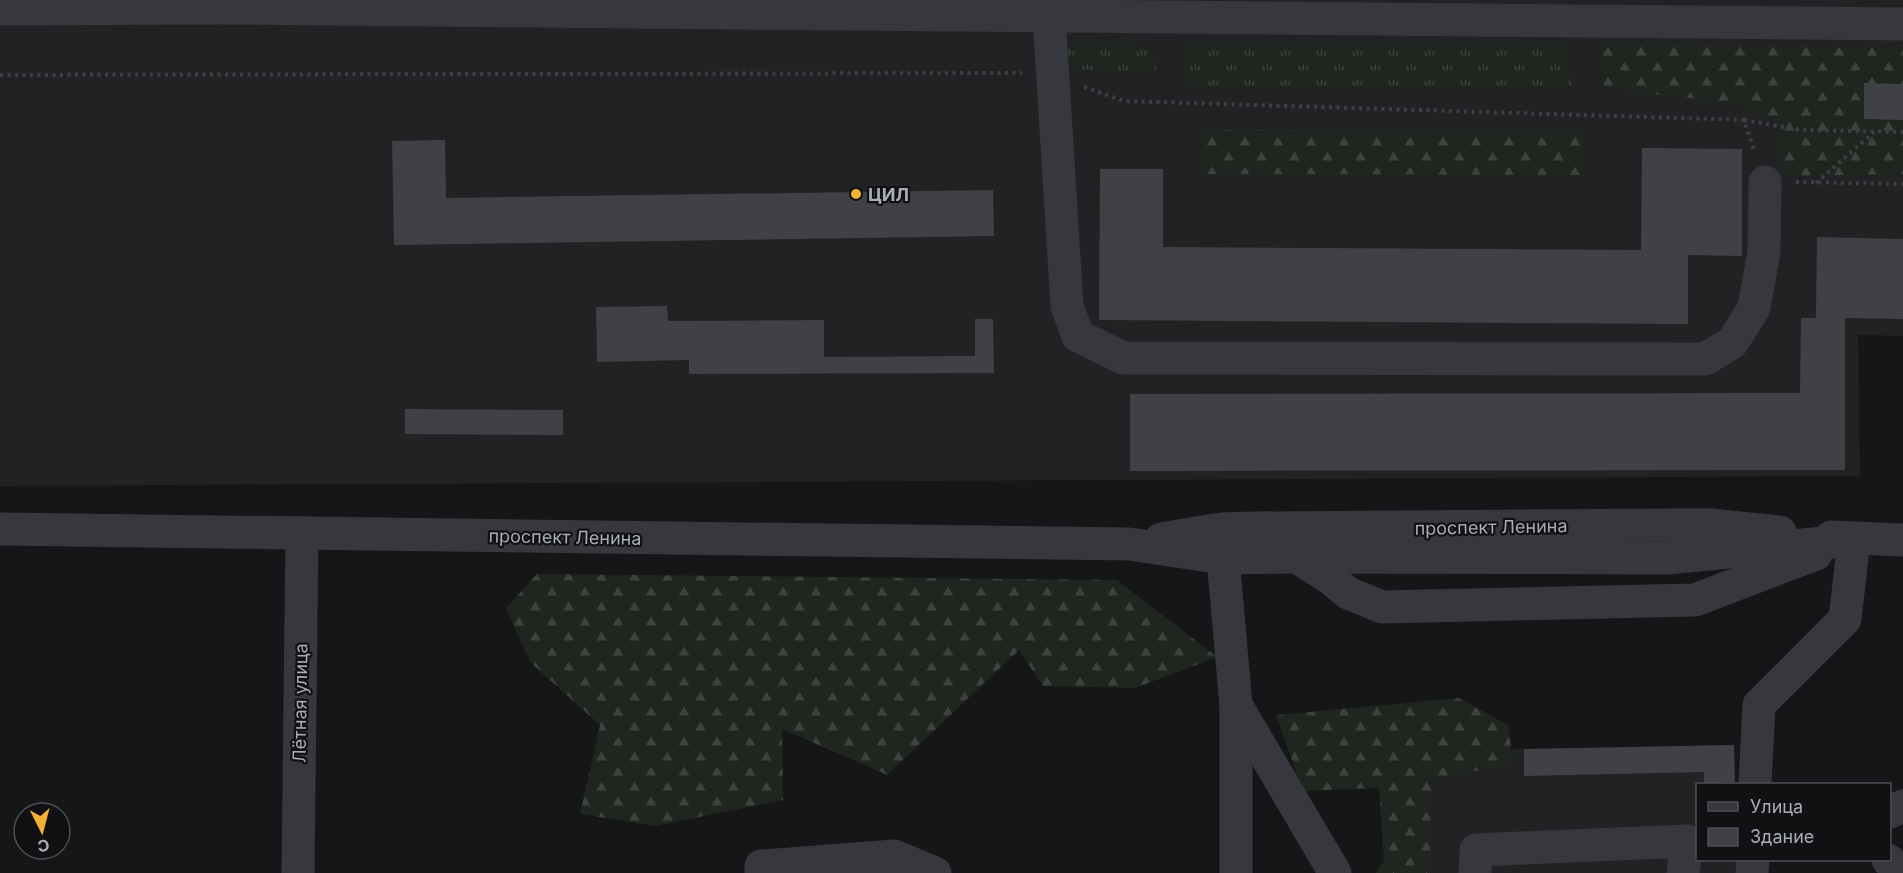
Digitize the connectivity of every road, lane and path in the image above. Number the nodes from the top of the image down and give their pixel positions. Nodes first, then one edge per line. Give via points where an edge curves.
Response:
1 (852, 7) edge
2 (0, 9) edge
3 (1828, 12) edge
4 (1049, 16) junction
5 (1903, 24) edge
6 (0, 75) edge
7 (1052, 75) junction
8 (1744, 120) junction
9 (1874, 131) junction
10 (1903, 132) edge
11 (1765, 182) junction
12 (1816, 183) junction
13 (1903, 184) edge
14 (1672, 525) junction
15 (1253, 528) junction
16 (1357, 528) junction
17 (0, 529) edge
18 (302, 533) junction
19 (1854, 540) junction
20 (1903, 540) edge
21 (1130, 544) junction
22 (1222, 558) junction
23 (1667, 558) junction
24 (1319, 564) junction
25 (1236, 705) junction
26 (1755, 783) edge
27 (1889, 861) edge
28 (298, 873) edge
29 (761, 873) edge
30 (935, 873) edge
31 (1236, 873) edge
32 (1335, 873) edge
33 (1475, 873) edge
34 (1683, 873) edge
35 (1902, 873) edge

1 - 2 street
1 - 4 street
3 - 4 street
3 - 5 street
4 - 7 street
6 - 7 path
7 - 8 path via 1124,101
7 - 11 street via 1067,306 1078,336 1123,358 1705,359 1732,343 1754,308 1764,252
8 - 9 path via 1801,130
8 - 11 path
9 - 10 path
9 - 12 path
11 - 12 path
12 - 13 path
14 - 16 street, проспект Ленина
14 - 19 street, проспект Ленина via 1711,525
14 - 23 street via 1686,533 1688,541 1685,549
15 - 16 street, проспект Ленина
15 - 21 street, проспект Ленина via 1221,529
15 - 22 street via 1236,537
16 - 24 street via 1340,535
17 - 18 street, проспект Ленина
18 - 21 street, проспект Ленина
18 - 28 street, Лётная улица
19 - 20 street, проспект Ленина
19 - 23 street, проспект Ленина
19 - 24 street via 1695,600 1382,607 1348,593
19 - 26 street via 1845,618 1759,705
21 - 22 street, проспект Ленина
22 - 24 street, проспект Ленина
22 - 25 street
23 - 24 street, проспект Ленина
25 - 31 street
25 - 32 street
27 - 35 street
29 - 30 street via 761,866 894,856
33 - 34 street via 1476,850 1687,841

